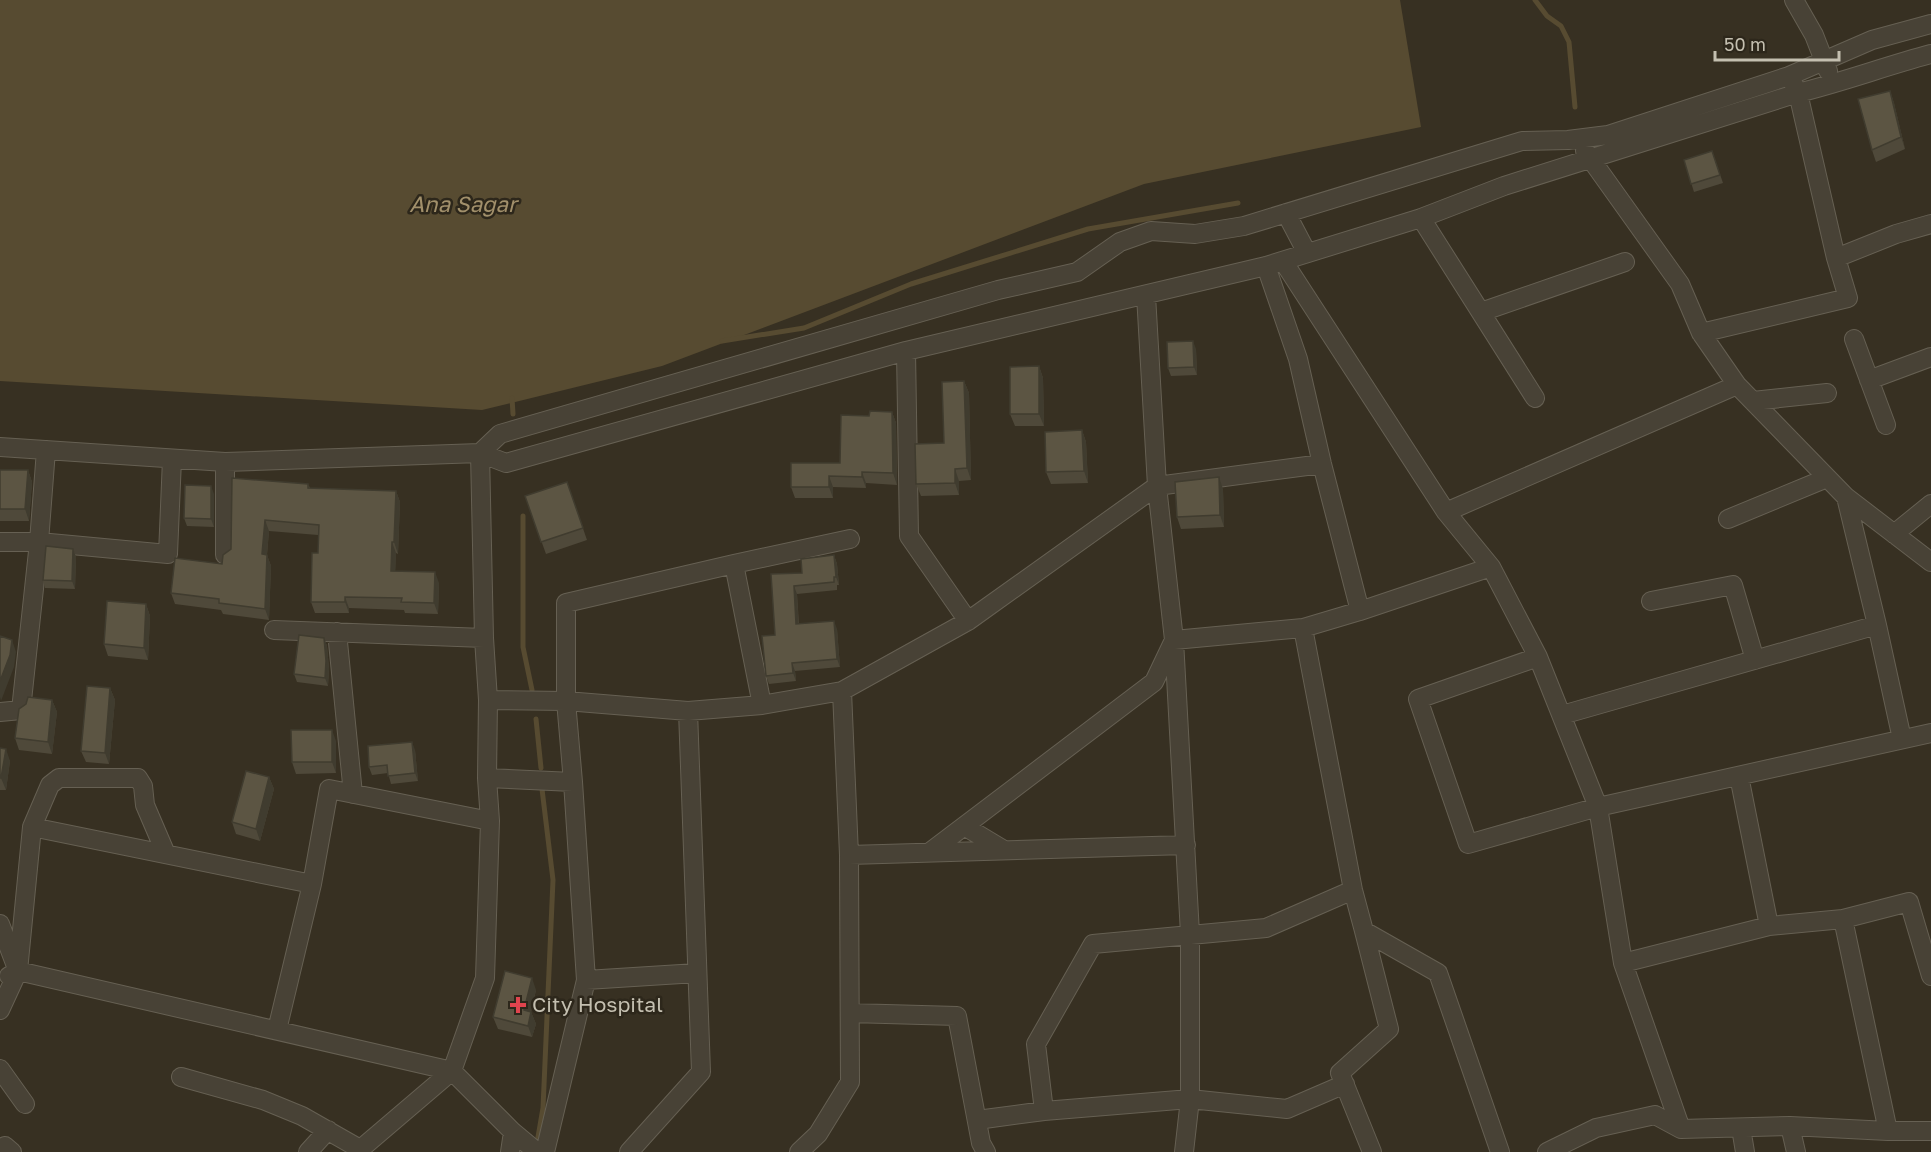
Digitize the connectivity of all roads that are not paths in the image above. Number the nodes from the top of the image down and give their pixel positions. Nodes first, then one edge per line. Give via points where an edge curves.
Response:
1 (1794, 0) edge
2 (1931, 24) edge
3 (1931, 54) edge
4 (1824, 61) junction
5 (1789, 76) junction
6 (1833, 84) junction
7 (1798, 93) junction
8 (1579, 138) junction
9 (1590, 159) junction
10 (1286, 213) junction
11 (1421, 218) junction
12 (1931, 224) edge
13 (1307, 253) junction
14 (1836, 258) junction
15 (1625, 262) dead end
16 (1274, 263) junction
17 (1146, 295) junction
18 (1481, 312) junction
19 (1701, 333) junction
20 (1854, 339) dead end
21 (906, 351) junction
22 (1931, 357) edge
23 (1869, 380) junction
24 (1737, 385) junction
25 (1827, 393) dead end
26 (1535, 398) dead end
27 (1753, 401) junction
28 (532, 425) junction
29 (1886, 425) dead end
30 (0, 447) edge
31 (46, 450) junction
32 (480, 453) junction
33 (536, 455) junction
34 (172, 459) junction
35 (225, 462) junction
36 (1322, 464) junction
37 (1827, 478) junction
38 (1157, 486) junction
39 (1846, 497) junction
40 (1931, 504) edge
41 (1446, 512) junction
42 (1728, 519) dead end
43 (1894, 534) junction
44 (850, 539) dead end
45 (0, 542) edge
46 (39, 542) junction
47 (225, 555) edge
48 (1931, 562) edge
49 (734, 564) junction
50 (1491, 567) junction
51 (1651, 601) dead end
52 (1360, 611) junction
53 (968, 621) junction
54 (1877, 625) junction
55 (1304, 628) junction
56 (274, 630) dead end
57 (337, 632) junction
58 (484, 638) junction
59 (1174, 640) junction
60 (1538, 657) junction
61 (1755, 660) junction
62 (842, 691) junction
63 (488, 700) junction
64 (566, 701) junction
65 (762, 705) junction
66 (688, 711) junction
67 (0, 712) edge
68 (1562, 715) junction
69 (1931, 733) edge
70 (1902, 740) junction
71 (351, 772) junction
72 (1739, 776) junction
73 (487, 778) junction
74 (573, 782) junction
75 (329, 789) junction
76 (353, 794) junction
77 (1598, 807) junction
78 (490, 821) junction
79 (32, 826) junction
80 (964, 826) junction
81 (1186, 845) junction
82 (1004, 850) junction
83 (930, 852) junction
84 (166, 854) junction
85 (849, 855) junction
86 (312, 884) junction
87 (1353, 890) junction
88 (1843, 919) junction
89 (0, 924) edge
90 (1769, 926) junction
91 (1364, 931) junction
92 (1190, 934) junction
93 (1623, 963) junction
94 (18, 971) junction
95 (698, 973) junction
96 (1931, 976) edge
97 (586, 980) junction
98 (0, 982) edge
99 (0, 1010) edge
100 (850, 1013) junction
101 (277, 1030) junction
102 (0, 1069) edge
103 (452, 1071) junction
104 (181, 1077) dead end
105 (1345, 1084) junction
106 (1190, 1099) junction
107 (1671, 1101) junction
108 (25, 1104) dead end
109 (1044, 1111) junction
110 (1655, 1115) junction
111 (977, 1120) junction
112 (1790, 1126) junction
113 (1741, 1128) junction
114 (1682, 1129) junction
115 (328, 1130) junction
116 (1888, 1131) junction
117 (1931, 1131) edge
118 (513, 1132) junction
119 (979, 1149) edge
120 (358, 1151) edge
121 (308, 1152) edge
122 (510, 1152) edge
123 (537, 1152) edge
124 (545, 1152) edge
125 (629, 1152) edge
126 (799, 1152) edge
127 (1184, 1152) edge
128 (1372, 1152) edge
129 (1500, 1152) edge
130 (1547, 1152) edge
131 (1745, 1152) edge
132 (1796, 1152) edge

1 - 4 street
2 - 4 street via 1872,40
3 - 6 street
4 - 5 street
4 - 6 street
5 - 7 street
5 - 8 street via 1608,135
6 - 7 street
7 - 9 street
7 - 14 street
8 - 9 street
8 - 10 street via 1522,141
9 - 11 street
9 - 19 street via 1680,284
10 - 13 street
10 - 28 street via 1244,226 1195,234 1151,231 1120,242 1077,272 998,290
11 - 13 street
11 - 18 street
12 - 14 street
13 - 16 street
14 - 19 street via 1848,298
15 - 18 street
16 - 17 street
16 - 36 street
16 - 41 street
17 - 21 street
17 - 38 street
18 - 26 street
19 - 24 street
20 - 23 street
21 - 33 street
21 - 53 street via 909,536
22 - 23 street
23 - 29 street
24 - 27 street
24 - 41 street
25 - 27 street
27 - 37 street
28 - 32 street via 500,434
28 - 33 street
30 - 31 street
31 - 34 street
31 - 46 street
32 - 33 street via 506,463
32 - 35 street
32 - 58 street
34 - 35 street
34 - 46 street via 168,554
35 - 47 street
36 - 38 street
36 - 52 street
37 - 39 street
37 - 42 street
38 - 53 street
38 - 59 street
39 - 43 street
39 - 54 street
40 - 43 street
41 - 50 street
43 - 48 street
44 - 49 street
45 - 46 street
46 - 67 street via 21,710
49 - 64 street via 566,603
49 - 65 street
50 - 52 street
50 - 60 street
51 - 61 street via 1732,585
52 - 55 street
53 - 62 street
54 - 61 street
54 - 70 street
55 - 59 street
55 - 87 street
56 - 57 street
57 - 58 street
57 - 71 street
58 - 63 street
59 - 80 street via 1154,682
59 - 81 street
60 - 68 street
60 - 77 street via 1418,699 1468,844
61 - 68 street
62 - 65 street
62 - 85 street
63 - 64 street
63 - 73 street
64 - 66 street
64 - 74 street
65 - 66 street
66 - 95 street
68 - 77 street
69 - 70 street
70 - 72 street
71 - 75 street
71 - 76 street
72 - 77 street
72 - 90 street
73 - 74 street
73 - 78 street
74 - 97 street
75 - 76 street
75 - 86 street
76 - 78 street
77 - 93 street
78 - 103 street via 485,978
79 - 84 street
79 - 84 street via 50,785 59,778 138,778
79 - 94 street
80 - 82 street
80 - 83 street
81 - 82 street
81 - 92 street
82 - 83 street
83 - 85 street
84 - 86 street
85 - 100 street
86 - 101 street
87 - 91 street
87 - 92 street via 1266,928
88 - 90 street
88 - 96 street via 1909,902
88 - 116 street
89 - 94 street
90 - 93 street
91 - 105 street via 1389,1029 1340,1073
91 - 129 street via 1438,973
92 - 106 street
92 - 109 street via 1093,944 1036,1044
93 - 107 street
94 - 98 street
94 - 99 street
94 - 101 street
95 - 97 street
95 - 125 street via 701,1072
97 - 124 street
100 - 111 street via 957,1016
100 - 126 street via 850,1082 818,1134
101 - 103 street
102 - 108 street
103 - 118 street
103 - 120 street
104 - 115 street via 263,1100
105 - 106 street via 1287,1109
105 - 128 street
106 - 109 street
106 - 127 street
107 - 110 street
107 - 114 street
109 - 111 street
110 - 114 street
110 - 130 street via 1596,1128
111 - 119 street
112 - 113 street
112 - 116 street
112 - 132 street
113 - 114 street
113 - 131 street
115 - 120 street
115 - 121 street
116 - 117 street
118 - 122 street
118 - 123 street

